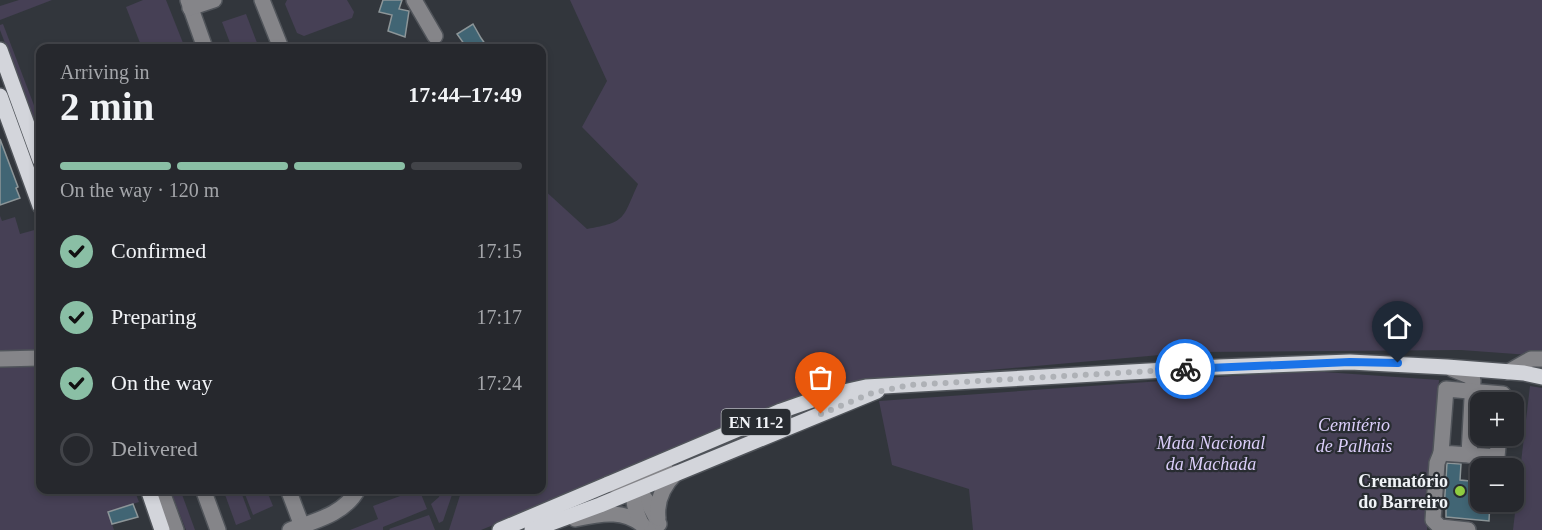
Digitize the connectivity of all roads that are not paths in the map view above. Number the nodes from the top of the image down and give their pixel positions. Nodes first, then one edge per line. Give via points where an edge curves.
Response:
1 (214, 0) edge
2 (262, 0) edge
3 (414, 0) edge
4 (189, 4) edge
5 (435, 36) dead end
6 (204, 44) edge
7 (279, 44) edge
8 (0, 50) edge
9 (0, 96) edge
10 (36, 147) edge
11 (21, 153) junction
12 (36, 174) edge
13 (36, 195) edge
14 (36, 358) edge
15 (0, 359) edge
16 (1542, 359) edge
17 (1447, 367) junction
18 (1516, 372) junction
19 (1542, 374) edge
20 (910, 385) junction
21 (1474, 392) joint
22 (1504, 392) edge
23 (1470, 442) edge
24 (1498, 446) edge
25 (1441, 453) junction
26 (677, 455) junction
27 (1469, 455) junction
28 (676, 473) junction
29 (608, 484) junction
30 (635, 490) junction
31 (150, 494) edge
32 (162, 494) edge
33 (205, 494) edge
34 (289, 494) edge
35 (355, 494) edge
36 (652, 527) edge
37 (296, 528) edge
38 (538, 528) edge
39 (162, 530) edge
40 (176, 530) edge
41 (218, 530) edge
42 (500, 530) edge
43 (1468, 530) edge

1 - 4 street
2 - 7 street
3 - 5 street
4 - 6 street
8 - 10 main road
9 - 11 main road
11 - 12 street
11 - 13 main road
14 - 15 street
16 - 18 street via 1531,359
17 - 18 main road, EN 11-2
17 - 20 main road, EN 11-2 via 1350,362 1283,364
17 - 21 street via 1469,376
18 - 19 main road, EN 11-2
18 - 22 street
20 - 26 main road, EN 11-2 via 866,387 820,397
20 - 28 main road, EN 11-2 via 872,393
21 - 25 street via 1446,389
23 - 27 street
24 - 27 street via 1497,457
25 - 27 street
25 - 43 street via 1433,520 1440,527
26 - 29 main road, EN 11-2
26 - 30 street
28 - 30 main road, EN 11-2
28 - 36 street via 658,502
29 - 30 street
29 - 42 main road, EN 11-2
30 - 36 street via 634,506
30 - 38 main road, EN 11-2
31 - 39 main road
32 - 40 street
33 - 41 street
34 - 37 street
35 - 37 street via 341,509
36 - 38 street via 612,513

